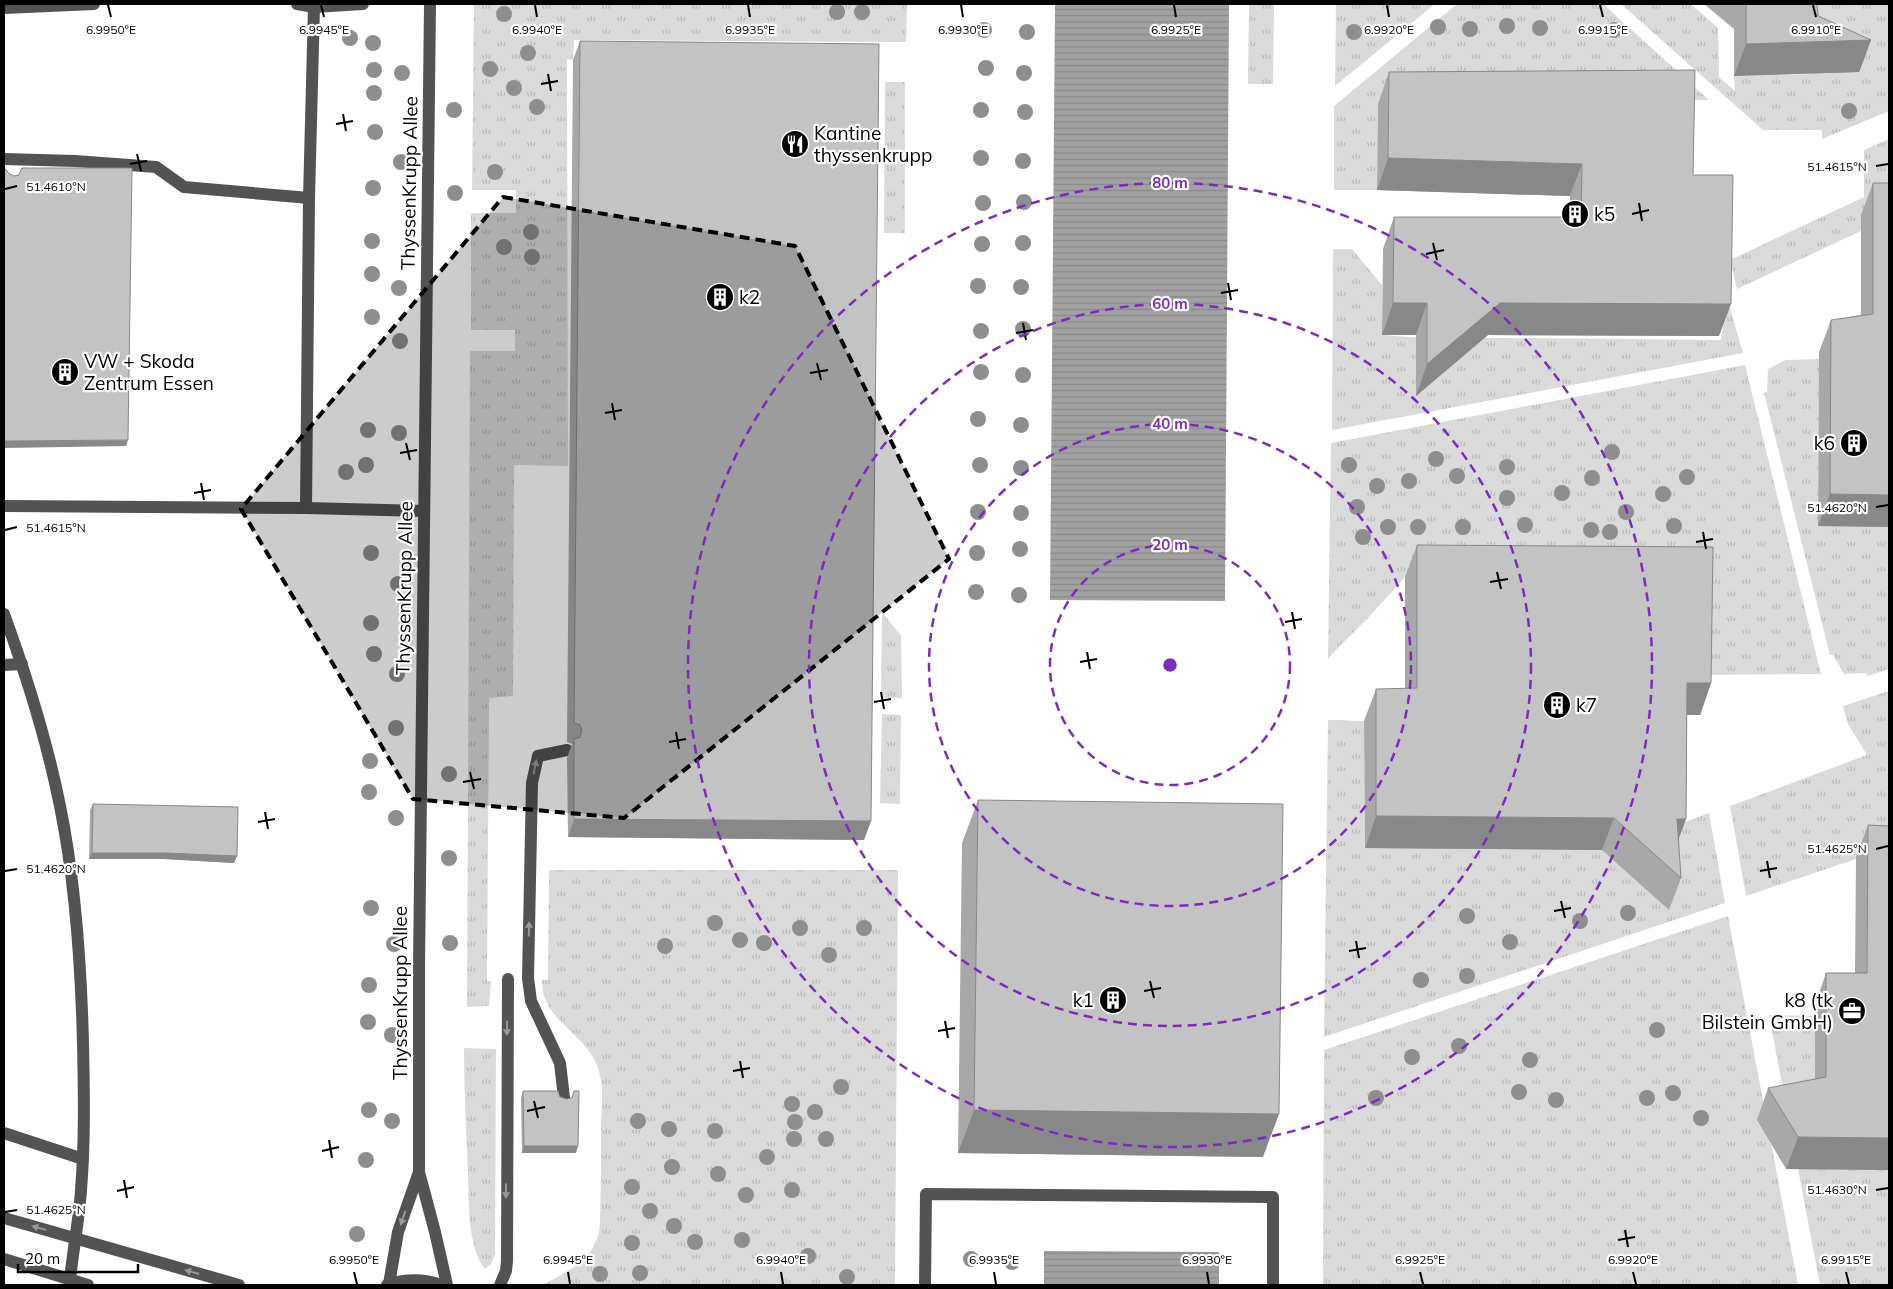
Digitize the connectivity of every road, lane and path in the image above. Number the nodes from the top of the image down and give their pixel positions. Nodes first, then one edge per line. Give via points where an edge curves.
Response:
1 (94, 4) edge
2 (297, 4) edge
3 (363, 4) edge
4 (430, 4) edge
5 (314, 7) junction
6 (4, 8) edge
7 (8, 159) edge
8 (12, 175) edge
9 (309, 198) junction
10 (4, 506) edge
11 (306, 508) junction
12 (424, 511) junction
13 (4, 614) edge
14 (22, 664) junction
15 (4, 665) edge
16 (567, 750) dead end
17 (508, 980) dead end
18 (564, 1098) edge
19 (4, 1133) edge
20 (83, 1159) junction
21 (419, 1172) junction
22 (4, 1218) edge
23 (74, 1238) junction
24 (4, 1259) edge
25 (70, 1280) junction
26 (88, 1285) edge
27 (239, 1285) edge
28 (388, 1285) edge
29 (441, 1285) edge
30 (446, 1285) edge
31 (500, 1285) edge
32 (925, 1285) edge
33 (1273, 1285) edge

1 - 6 street
2 - 5 street
3 - 5 street
4 - 12 street, ThyssenKrupp Allee
5 - 9 street
7 - 8 street
7 - 9 street via 156,167 184,187
9 - 11 street
10 - 11 street
11 - 12 street
12 - 21 street, ThyssenKrupp Allee
13 - 14 street
14 - 15 street
14 - 20 street via 60,806 72,880 82,1001
18 -> 16 street via 558,1055 531,1001 528,978 532,783 538,756
17 -> 31 street via 507,1261
19 - 20 street
20 - 23 street
21 -> 28 street, ThyssenKrupp Allee via 398,1232
21 - 30 street, ThyssenKrupp Allee
23 -> 22 street
23 - 25 street
27 -> 23 street
24 - 25 street
25 - 26 street
28 - 29 street via 413,1280
32 - 33 street via 926,1194 1273,1196

